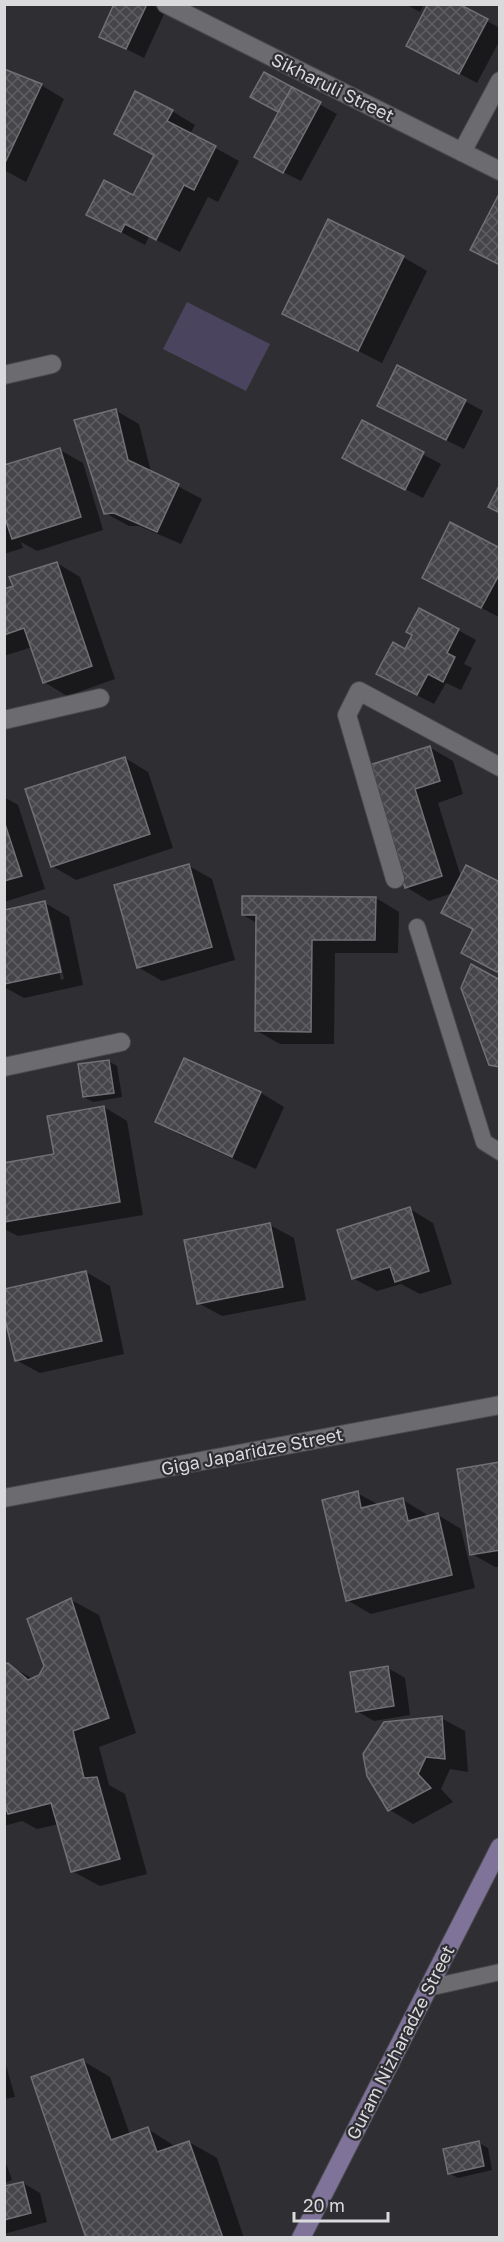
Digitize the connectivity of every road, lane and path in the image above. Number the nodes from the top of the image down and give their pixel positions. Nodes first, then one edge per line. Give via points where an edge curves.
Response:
1 (166, 4) edge
2 (500, 81) edge
3 (462, 152) junction
4 (500, 171) edge
5 (52, 364) dead end
6 (4, 375) edge
7 (100, 698) dead end
8 (4, 720) edge
9 (500, 767) edge
10 (395, 879) dead end
11 (417, 927) dead end
12 (121, 1041) dead end
13 (4, 1066) edge
14 (500, 1152) edge
15 (500, 1405) edge
16 (4, 1498) edge
17 (500, 1847) edge
18 (500, 1972) edge
19 (428, 1988) junction
20 (301, 2238) edge

1 - 3 street, Sikharuli Street
2 - 3 street
3 - 4 street, Sikharuli Street
5 - 6 street
7 - 8 street
9 - 10 street via 359,691 347,715
11 - 14 lane via 484,1142
12 - 13 street
15 - 16 street, Giga Japaridze Street
17 - 19 street, Guram Nizharadze Street
18 - 19 lane
19 - 20 street, Guram Nizharadze Street

